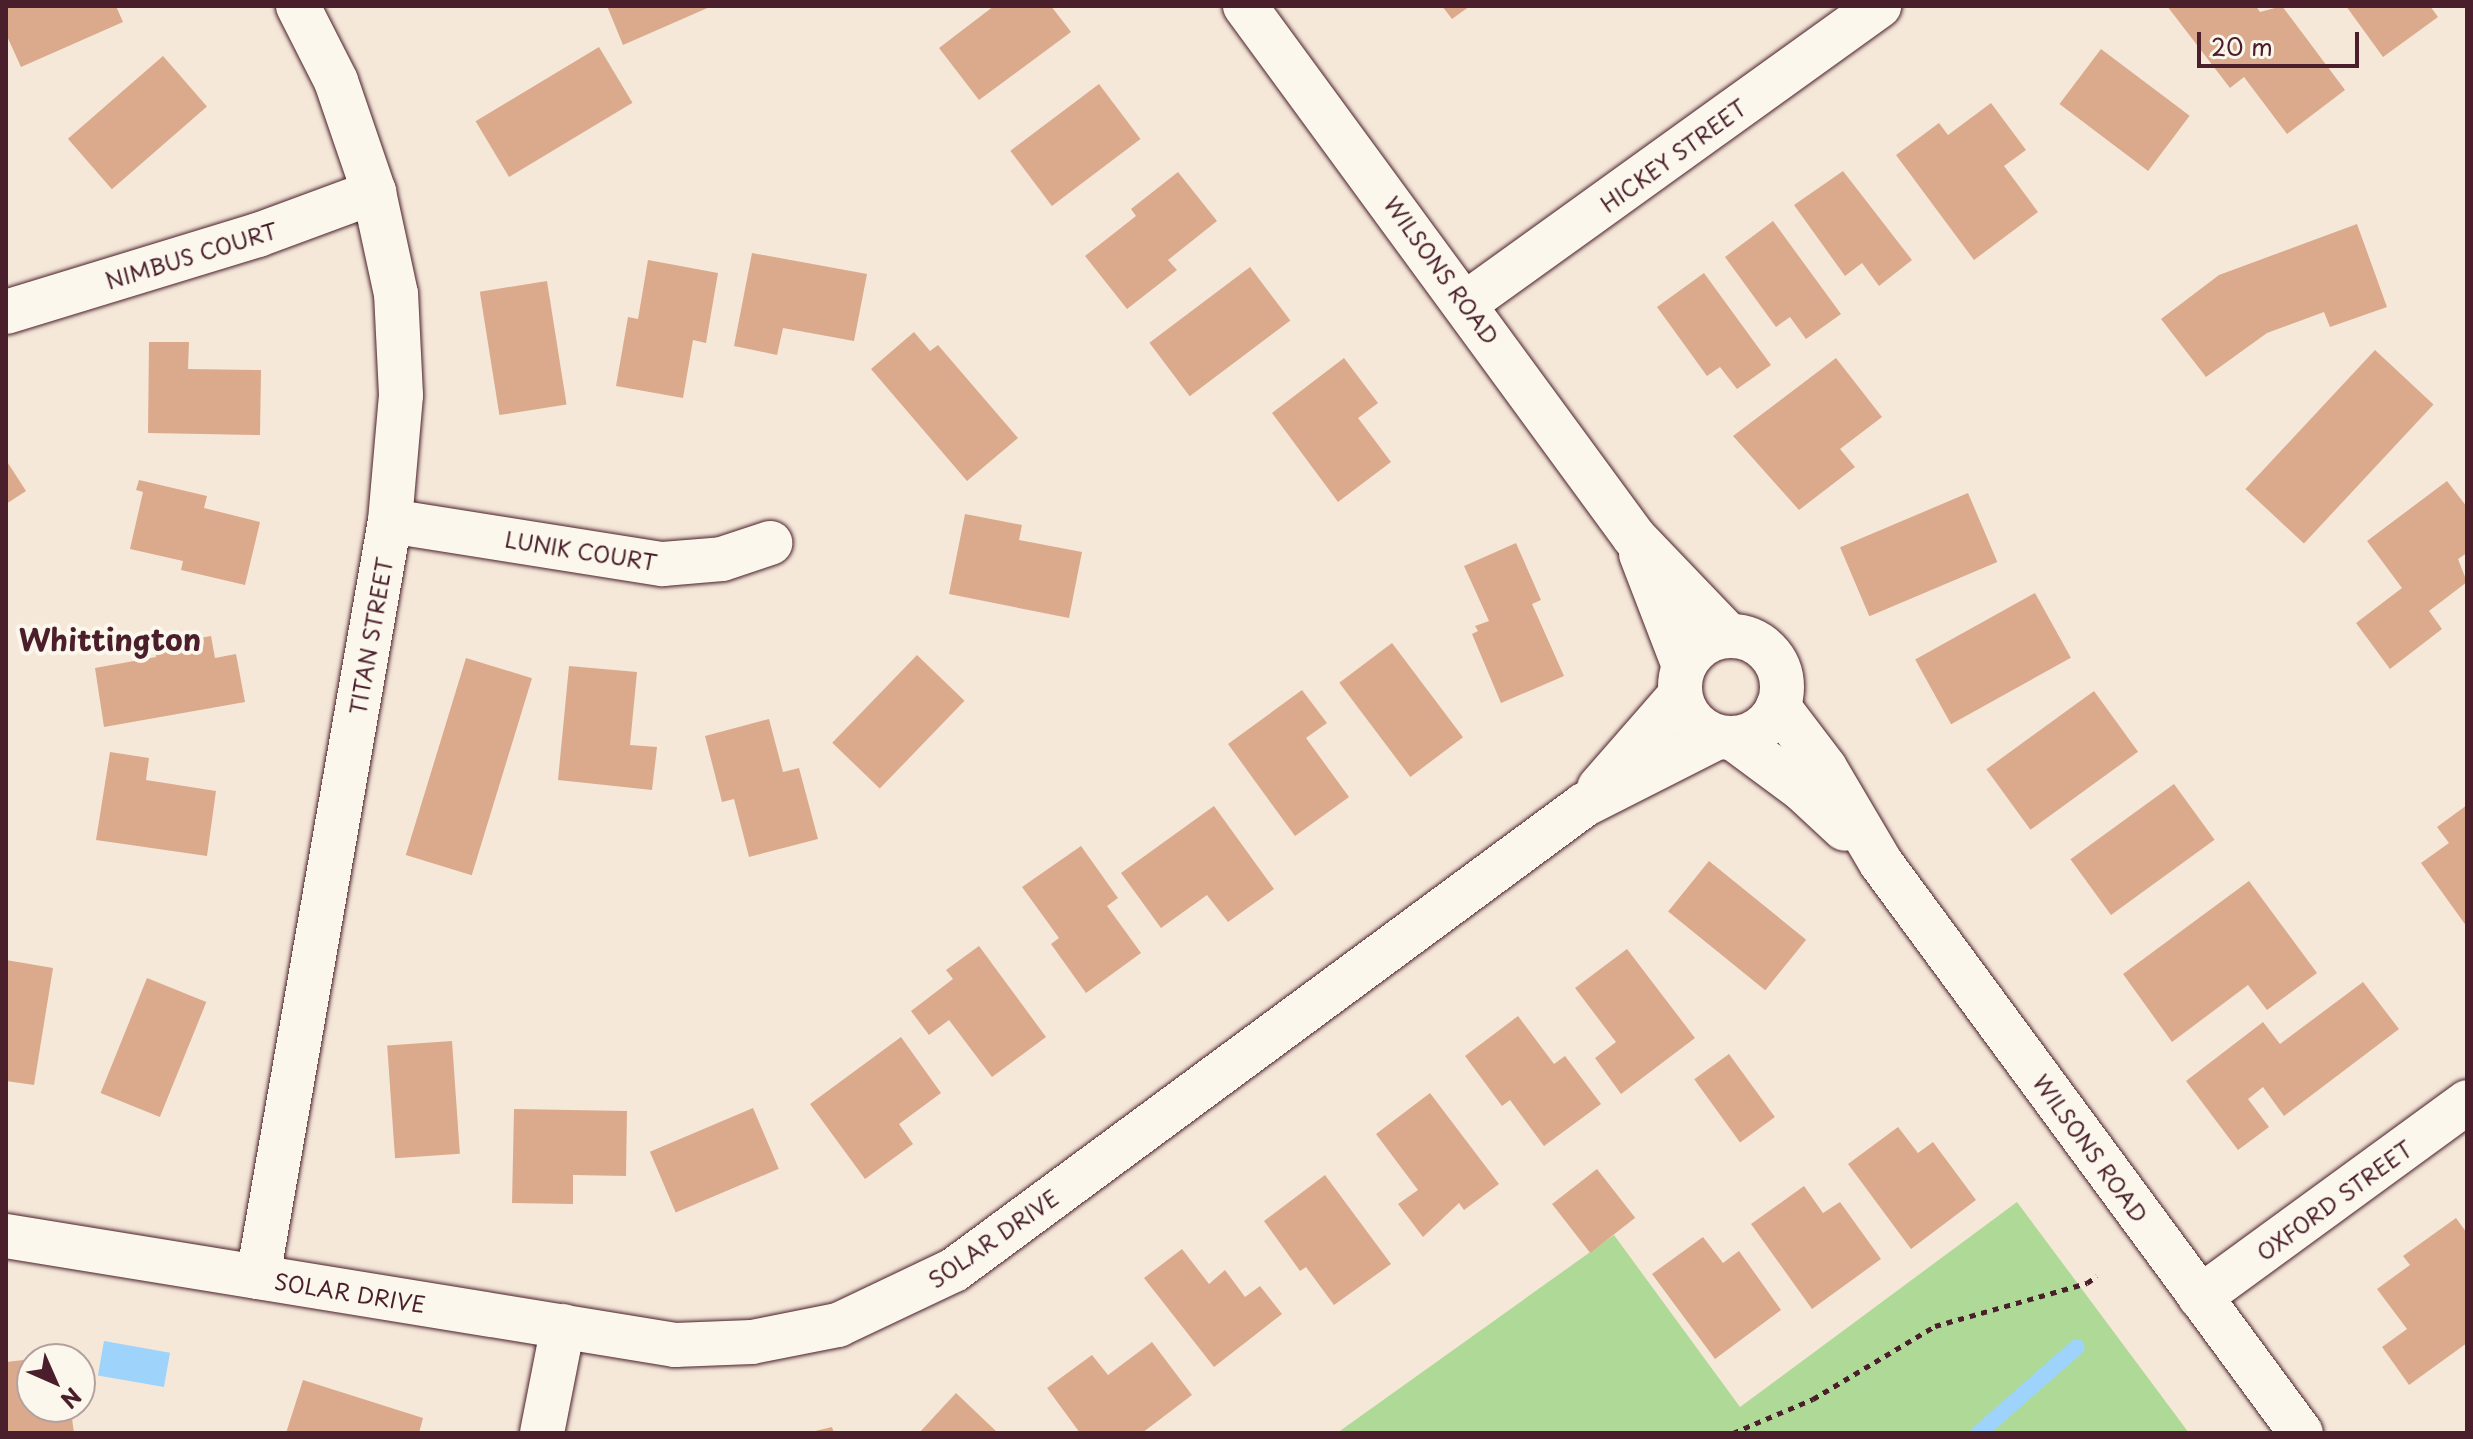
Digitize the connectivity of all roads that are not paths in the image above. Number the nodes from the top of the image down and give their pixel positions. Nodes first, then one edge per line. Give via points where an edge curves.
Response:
1 (298, 6) edge
2 (1245, 6) edge
3 (1879, 6) edge
4 (374, 192) junction
5 (1466, 303) junction
6 (6, 312) edge
7 (390, 521) junction
8 (1634, 537) junction
9 (770, 543) dead end
10 (1729, 636) junction
11 (1682, 681) junction
12 (1778, 706) junction
13 (1726, 738) junction
14 (1584, 805) junction
15 (1881, 863) junction
16 (2467, 1102) edge
17 (6, 1236) edge
18 (258, 1277) junction
19 (2200, 1297) junction
20 (563, 1326) junction
21 (542, 1433) edge
22 (2301, 1433) edge

1 - 4 street, TITAN STREET via 336,81
2 - 5 street, WILSONS ROAD
3 - 5 street, HICKEY STREET
4 - 6 street, NIMBUS COURT via 258,235
4 - 7 street, TITAN STREET via 397,309 401,395
5 - 8 street, WILSONS ROAD
7 - 9 street, LUNIK COURT via 663,564 722,559
7 - 18 street, TITAN STREET
8 - 10 street, WILSONS ROAD
8 - 11 street, WILSONS ROAD
10 - 11 street via 1702,644
10 - 12 street via 1761,645 1772,657 1782,689
11 - 13 street via 1692,722
11 - 14 street, SOLAR DRIVE
12 - 13 street via 1760,729
12 - 15 street, WILSONS ROAD via 1825,768
13 - 14 street, SOLAR DRIVE
13 - 15 street, WILSONS ROAD via 1803,790
14 - 20 street, SOLAR DRIVE via 954,1270 890,1304 838,1325 752,1342 675,1345
15 - 19 street, WILSONS ROAD
16 - 19 street, OXFORD STREET
17 - 18 street, SOLAR DRIVE
18 - 20 street, SOLAR DRIVE
19 - 22 street, WILSONS ROAD
20 - 21 street

